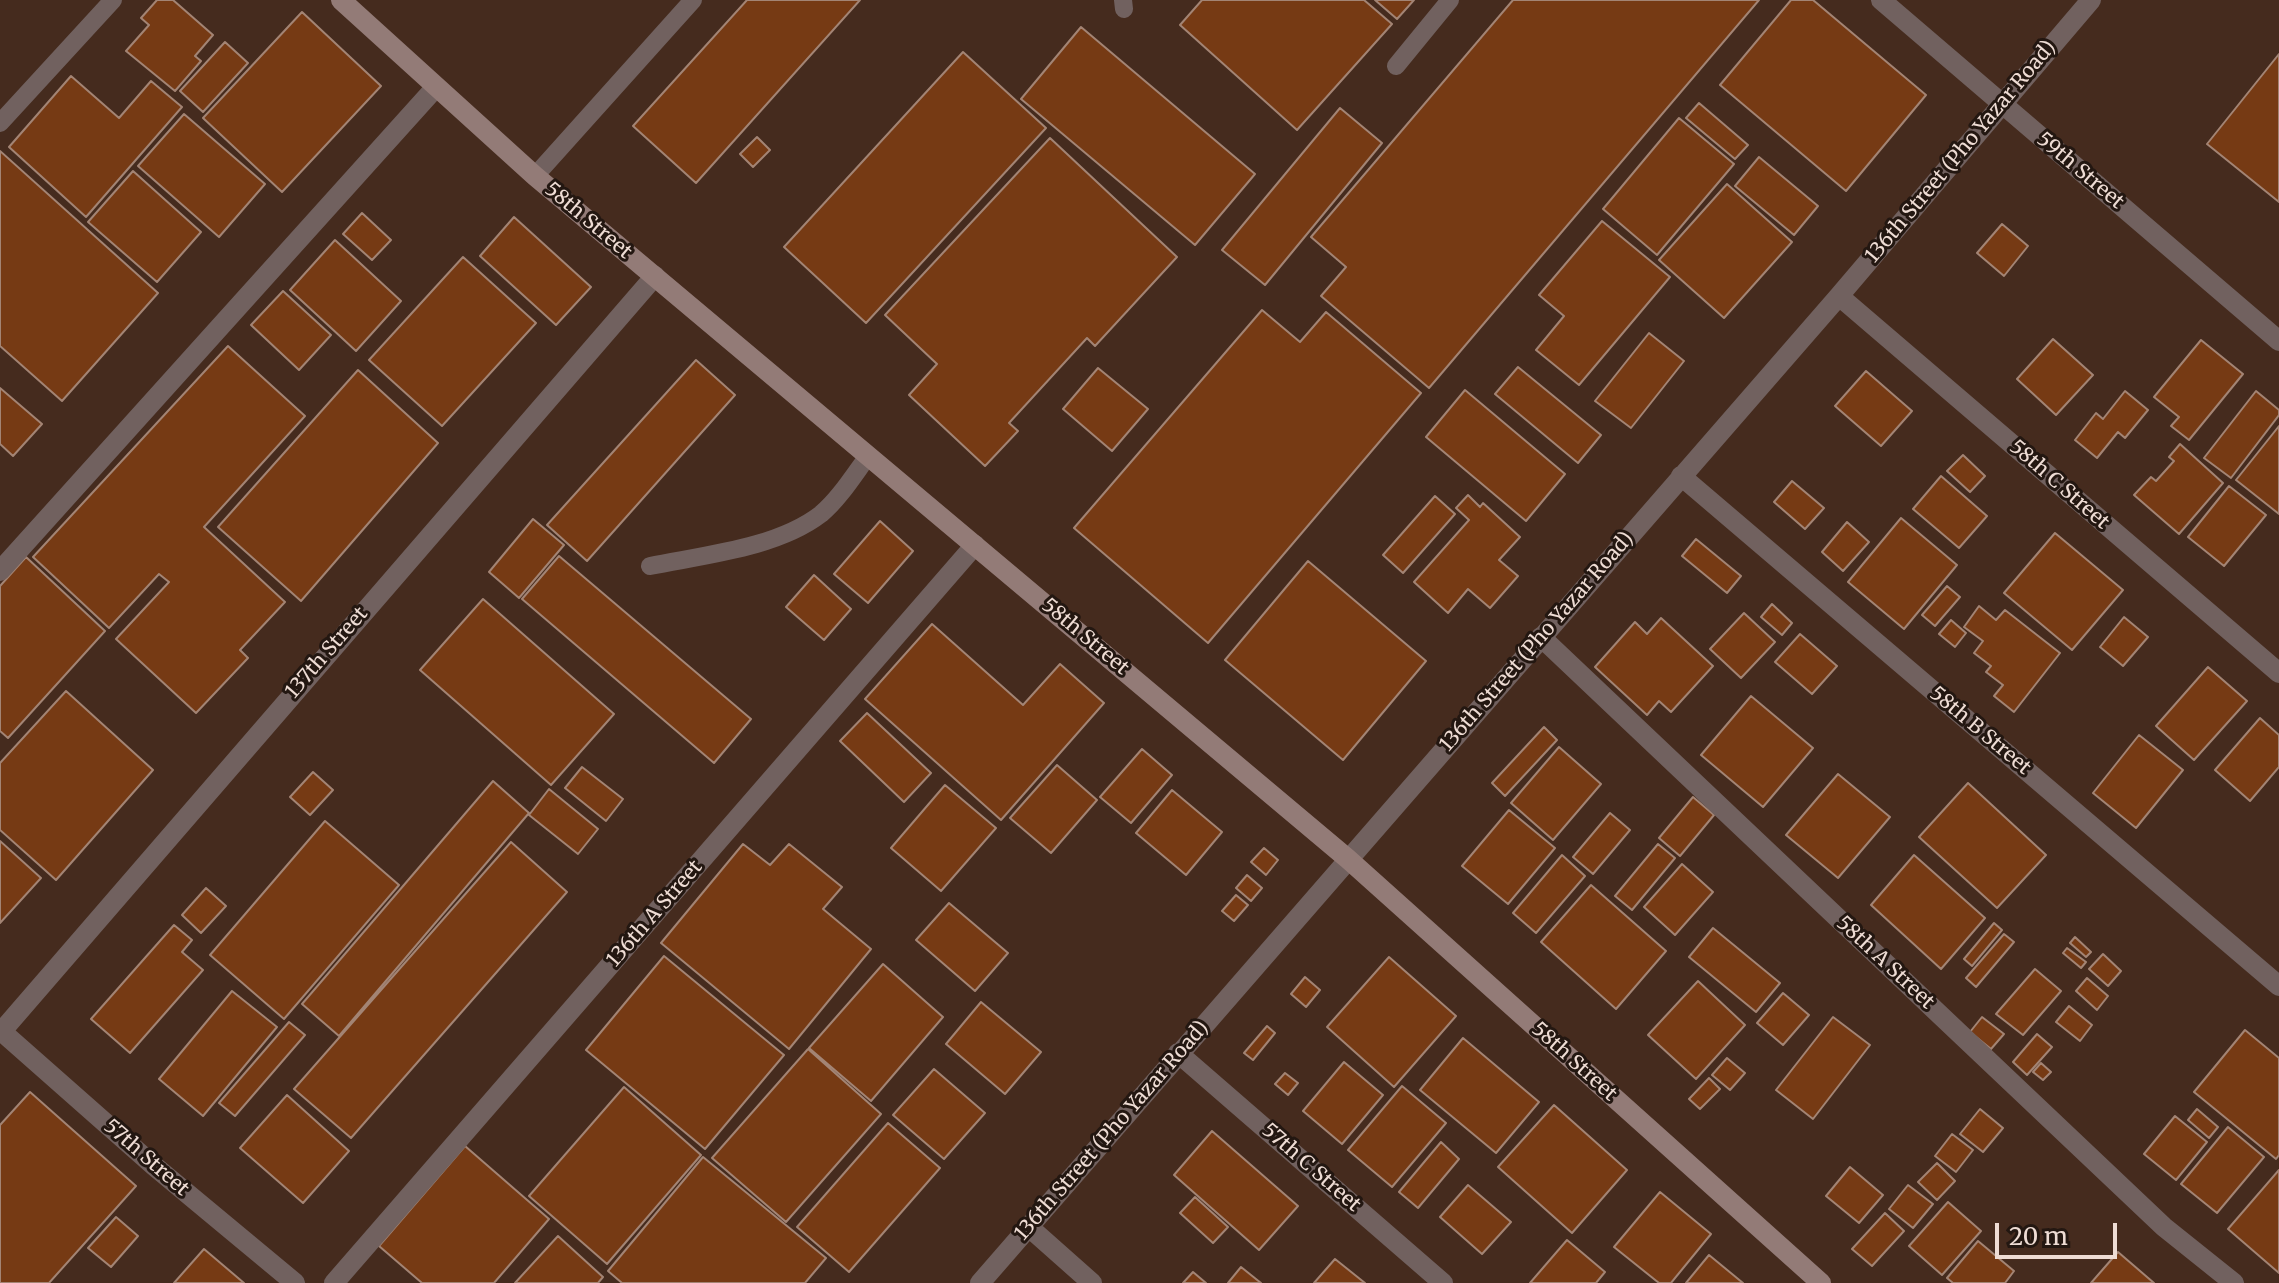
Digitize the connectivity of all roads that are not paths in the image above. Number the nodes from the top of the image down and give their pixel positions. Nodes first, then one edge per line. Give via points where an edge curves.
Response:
1 (113, 0) edge
2 (341, 0) edge
3 (693, 0) edge
4 (1450, 0) edge
5 (1881, 0) edge
6 (2091, 0) edge
7 (1396, 66) dead end
8 (436, 87) junction
9 (2001, 104) junction
10 (0, 123) edge
11 (535, 176) junction
12 (655, 276) junction
13 (1839, 296) junction
14 (2279, 341) edge
15 (868, 456) junction
16 (1681, 476) junction
17 (975, 545) junction
18 (650, 566) dead end
19 (0, 571) edge
20 (1541, 637) junction
21 (2279, 673) edge
22 (1348, 859) junction
23 (2279, 986) edge
24 (1, 1030) edge
25 (1178, 1053) junction
26 (1030, 1228) junction
27 (295, 1283) edge
28 (334, 1283) edge
29 (980, 1283) edge
30 (1092, 1283) edge
31 (1443, 1283) edge
32 (1821, 1283) edge
33 (2234, 1283) edge

1 - 10 lane
2 - 8 main road, 58th Street
3 - 11 lane
4 - 7 lane
5 - 9 street, 59th Street
6 - 9 street, 136th Street (Pho Yazar Road)
8 - 11 main road, 58th Street
8 - 19 street
9 - 13 street, 136th Street (Pho Yazar Road)
9 - 14 street, 59th Street
11 - 12 main road, 58th Street
12 - 15 main road, 58th Street
12 - 24 street, 137th Street
13 - 16 street, 136th Street (Pho Yazar Road)
13 - 21 street, 58th C Street
15 - 17 main road, 58th Street
15 - 18 lane via 824,512 800,528 738,548
16 - 20 street, 136th Street (Pho Yazar Road)
16 - 23 street, 58th B Street
17 - 22 main road, 58th Street
17 - 28 street, 136th A Street
20 - 22 street, 136th Street (Pho Yazar Road)
20 - 33 street, 58th A Street via 2164,1227
22 - 25 street, 136th Street (Pho Yazar Road)
22 - 32 main road, 58th Street
24 - 27 street, 57th Street
25 - 26 street, 136th Street (Pho Yazar Road)
25 - 31 street, 57th C Street
26 - 29 street, 136th Street (Pho Yazar Road)
26 - 30 street

